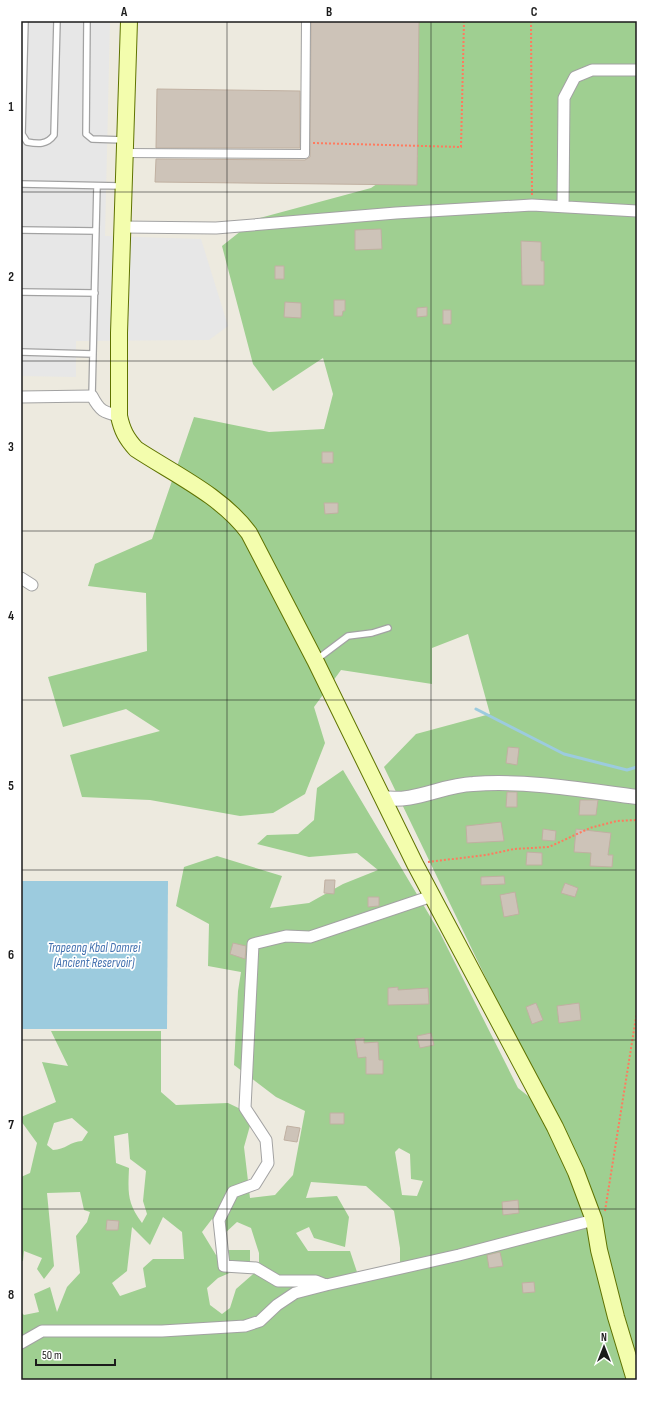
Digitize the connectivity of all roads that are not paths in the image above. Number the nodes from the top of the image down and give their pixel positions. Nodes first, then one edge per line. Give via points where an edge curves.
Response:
1 (26, 21) edge
2 (57, 21) edge
3 (87, 21) edge
4 (129, 21) edge
5 (306, 21) edge
6 (637, 70) edge
7 (125, 146) junction
8 (21, 184) edge
9 (97, 186) junction
10 (124, 186) junction
11 (563, 206) junction
12 (637, 211) edge
13 (123, 227) junction
14 (21, 230) edge
15 (96, 231) junction
16 (21, 292) edge
17 (94, 293) junction
18 (21, 352) edge
19 (93, 354) junction
20 (92, 396) junction
21 (21, 397) edge
22 (119, 416) junction
23 (21, 578) edge
24 (32, 585) dead end
25 (388, 628) dead end
26 (315, 660) junction
27 (637, 797) edge
28 (383, 798) junction
29 (432, 896) junction
30 (600, 1215) junction
31 (326, 1284) junction
32 (21, 1343) edge
33 (636, 1380) edge

1 - 2 lane via 22,134 27,142 42,143 50,141 54,135
3 - 7 lane via 86,134 92,140
4 - 7 main road
5 - 7 street via 305,154
6 - 11 street via 592,70 575,77 564,98
7 - 10 main road
8 - 9 lane
9 - 10 lane
9 - 15 lane
10 - 13 main road
11 - 12 street
11 - 13 street via 532,205 396,213 216,228
13 - 22 main road
14 - 15 lane
15 - 17 lane
16 - 17 lane
17 - 19 lane
18 - 19 lane
19 - 20 lane
20 - 21 street
20 - 22 street via 99,409
22 - 26 main road via 126,438 136,449 223,505 240,521 249,533
23 - 24 street
25 - 26 lane via 348,636
26 - 28 main road
27 - 28 street via 539,784 498,782 468,784 405,799
28 - 29 main road
29 - 30 main road
29 - 31 street via 310,937 286,936 253,944 245,1108 266,1140 268,1163 255,1184 233,1192 219,1220 224,1266 256,1268 278,1281 316,1281
30 - 31 street via 458,1255
30 - 33 main road via 599,1250
31 - 32 street via 295,1293 260,1321 244,1326 162,1331 42,1331

